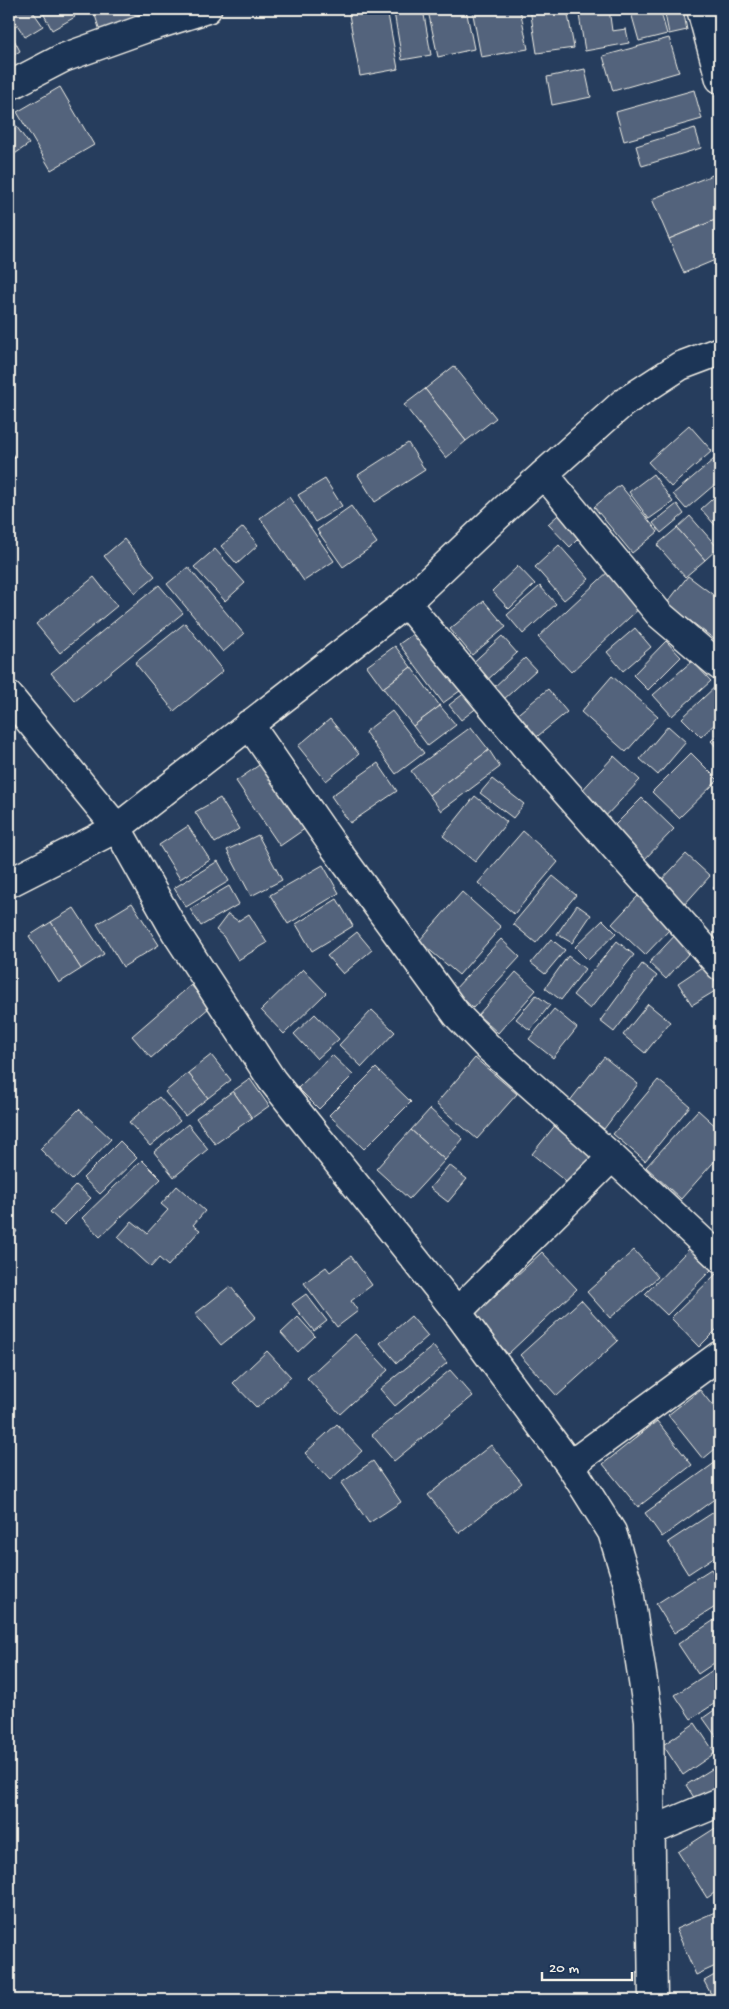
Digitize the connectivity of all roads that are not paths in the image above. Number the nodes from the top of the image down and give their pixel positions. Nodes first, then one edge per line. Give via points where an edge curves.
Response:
1 (207, 9) edge
2 (701, 9) edge
3 (720, 78) edge
4 (9, 86) edge
5 (720, 351) edge
6 (544, 474) junction
7 (406, 603) junction
8 (720, 666) edge
9 (9, 696) edge
10 (249, 724) junction
11 (117, 828) junction
12 (9, 883) edge
13 (720, 966) edge
14 (612, 1157) junction
15 (720, 1258) edge
16 (458, 1312) junction
17 (720, 1355) edge
18 (570, 1465) junction
19 (720, 1802) edge
20 (651, 1831) junction
21 (653, 2000) edge

1 - 4 street via 63,58
2 - 3 street
5 - 6 street via 680,366 623,403
6 - 7 street
6 - 8 street via 660,615
7 - 10 street
7 - 13 street via 527,748
9 - 11 street
10 - 11 street
10 - 14 street via 457,1014 487,1046
11 - 12 street
11 - 16 street via 175,931 272,1080
14 - 15 street
14 - 16 street
16 - 18 street
17 - 18 street
18 - 20 street via 612,1532 628,1584 649,1720
19 - 20 street
20 - 21 street

